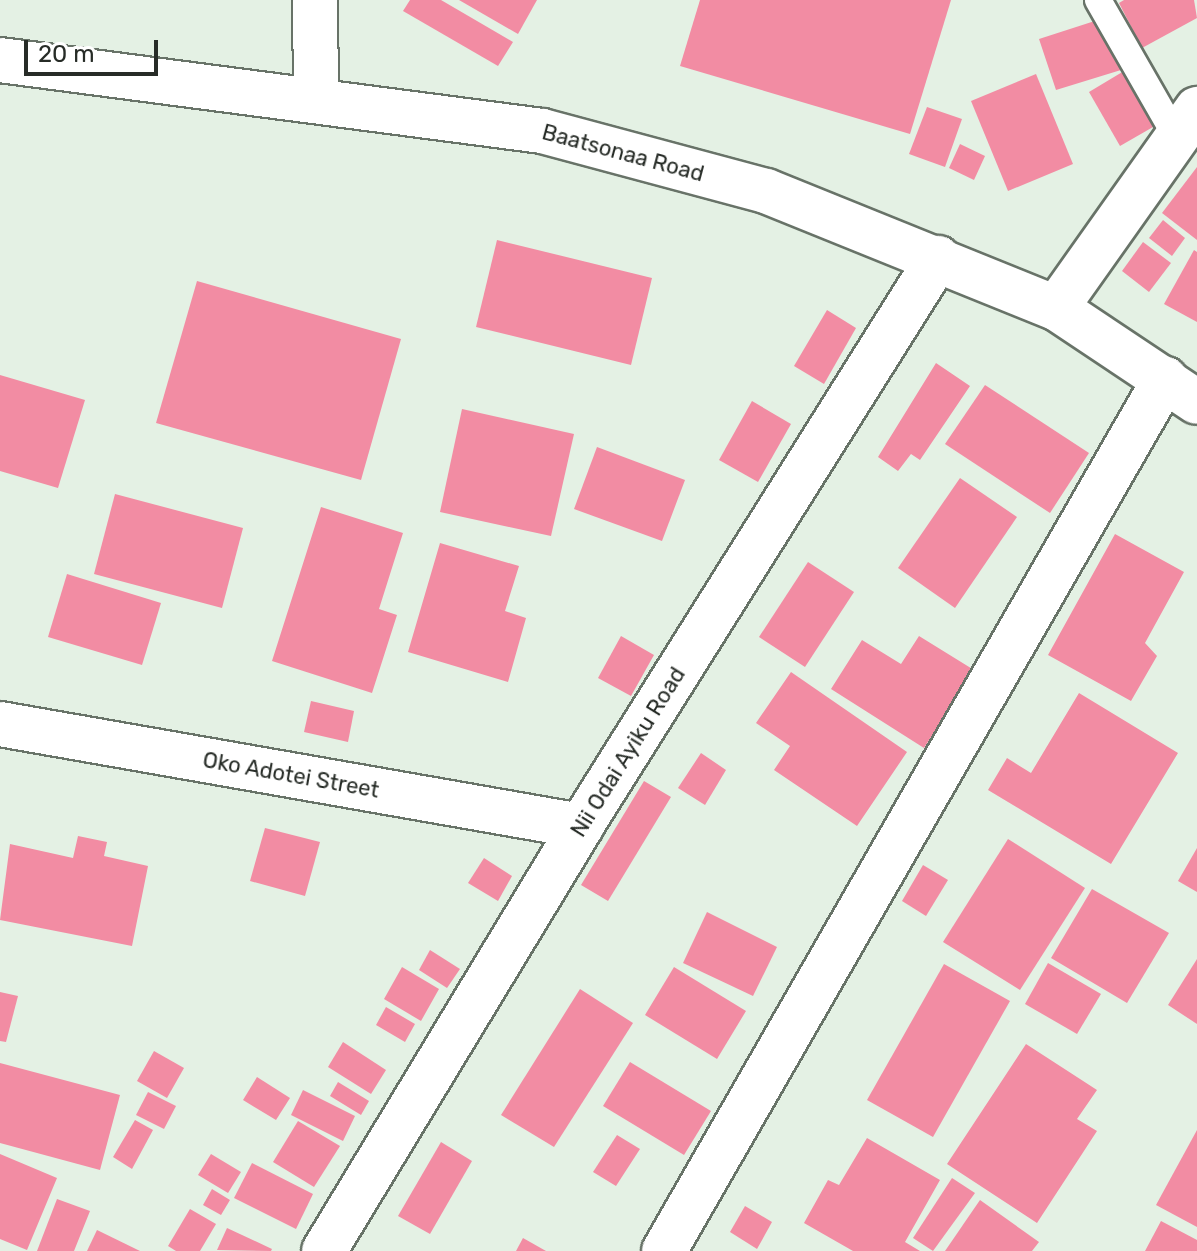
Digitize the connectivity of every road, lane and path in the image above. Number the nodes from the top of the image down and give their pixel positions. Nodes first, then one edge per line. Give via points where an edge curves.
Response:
1 (315, 0) edge
2 (1098, 0) edge
3 (0, 60) edge
4 (316, 98) junction
5 (1187, 122) edge
6 (938, 258) junction
7 (1056, 308) junction
8 (1181, 390) edge
9 (0, 724) edge
10 (581, 826) junction
11 (324, 1251) edge
12 (664, 1251) edge

1 - 4 street
2 - 5 lane
3 - 4 street, Baatsonaa Road
4 - 6 street, Baatsonaa Road via 542,131 766,191
5 - 7 street
6 - 7 street, Baatsonaa Road
6 - 10 street, Nii Odai Ayiku Road
7 - 8 street, Baatsonaa Road
8 - 12 street
9 - 10 street, Oko Adotei Street
10 - 11 street, Nii Odai Ayiku Road

